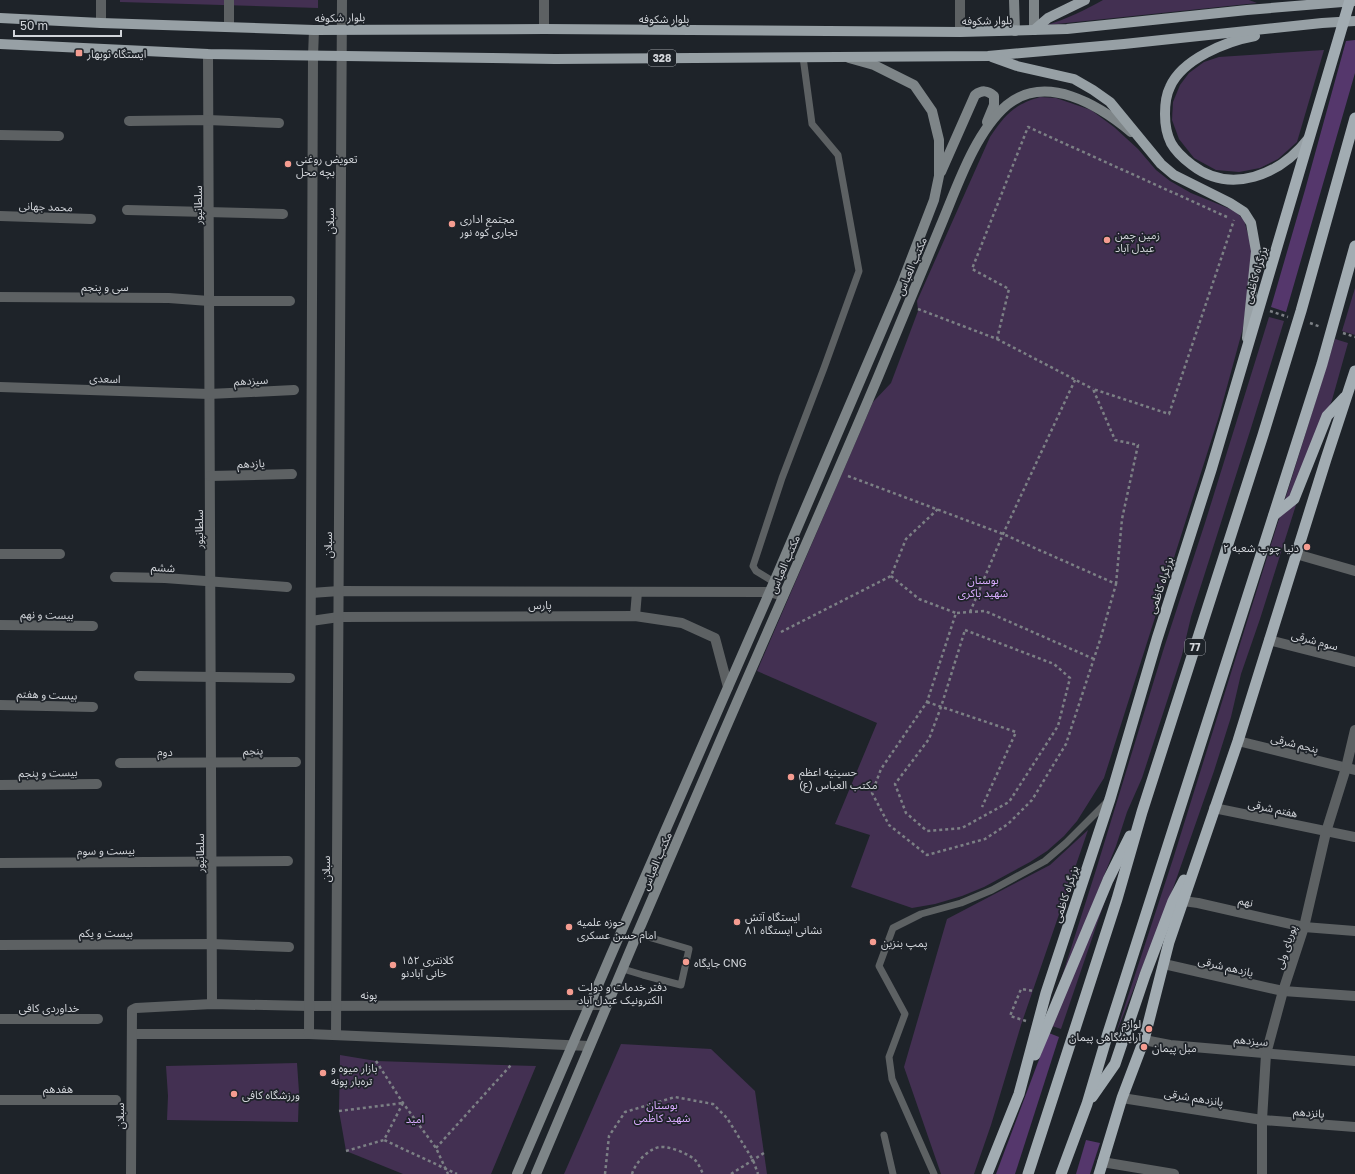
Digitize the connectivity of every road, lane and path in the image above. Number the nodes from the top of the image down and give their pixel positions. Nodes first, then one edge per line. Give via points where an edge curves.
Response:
1 (101, 0) edge
2 (229, 0) edge
3 (342, 0) edge
4 (544, 0) edge
5 (960, 0) edge
6 (1014, 0) edge
7 (1034, 0) edge
8 (1085, 0) edge
9 (1271, 0) edge
10 (1350, 0) edge
11 (1355, 1) edge
12 (1291, 6) junction
13 (0, 18) edge
14 (1355, 21) edge
15 (101, 23) junction
16 (1317, 24) junction
17 (229, 27) junction
18 (342, 29) junction
19 (544, 29) junction
20 (314, 30) junction
21 (1034, 30) junction
22 (1015, 31) junction
23 (960, 32) junction
24 (0, 44) edge
25 (208, 54) junction
26 (313, 56) junction
27 (342, 56) junction
28 (988, 56) junction
29 (803, 57) junction
30 (844, 57) junction
31 (1355, 118) edge
32 (208, 120) junction
33 (129, 121) dead end
34 (279, 123) dead end
35 (983, 132) junction
36 (0, 135) edge
37 (59, 136) dead end
38 (1310, 136) junction
39 (1138, 138) junction
40 (940, 176) junction
41 (127, 210) dead end
42 (209, 213) junction
43 (283, 214) dead end
44 (0, 216) edge
45 (91, 219) dead end
46 (1355, 246) edge
47 (0, 297) edge
48 (209, 301) junction
49 (290, 301) dead end
50 (907, 305) junction
51 (997, 339) junction
52 (1244, 359) junction
53 (1355, 371) edge
54 (1075, 380) junction
55 (0, 387) edge
56 (1093, 389) junction
57 (294, 390) dead end
58 (209, 394) junction
59 (1347, 396) junction
60 (842, 473) dead end
61 (292, 474) dead end
62 (210, 476) junction
63 (938, 509) junction
64 (1274, 515) junction
65 (1003, 534) junction
66 (0, 554) edge
67 (60, 554) dead end
68 (1296, 554) junction
69 (1355, 570) edge
70 (891, 576) junction
71 (115, 577) dead end
72 (210, 581) junction
73 (774, 582) junction
74 (1116, 584) junction
75 (287, 587) dead end
76 (339, 591) junction
77 (637, 592) junction
78 (770, 592) junction
79 (311, 593) junction
80 (783, 596) junction
81 (970, 612) junction
82 (956, 613) junction
83 (635, 616) junction
84 (339, 617) junction
85 (311, 621) junction
86 (0, 625) edge
87 (93, 626) dead end
88 (779, 633) dead end
89 (1269, 640) junction
90 (1094, 659) junction
91 (1355, 662) edge
92 (139, 676) dead end
93 (211, 676) junction
94 (290, 678) dead end
95 (728, 687) junction
96 (927, 702) junction
97 (0, 705) edge
98 (93, 707) dead end
99 (941, 707) junction
100 (1355, 730) edge
101 (1238, 740) junction
102 (296, 762) dead end
103 (120, 763) dead end
104 (211, 763) junction
105 (1351, 769) edge
106 (97, 784) dead end
107 (0, 785) edge
108 (1110, 799) junction
109 (982, 808) dead end
110 (1214, 808) junction
111 (1142, 812) junction
112 (1326, 832) junction
113 (1355, 837) edge
114 (1200, 849) junction
115 (211, 861) junction
116 (288, 861) dead end
117 (0, 863) edge
118 (1183, 901) junction
119 (633, 904) junction
120 (648, 910) junction
121 (1304, 927) junction
122 (1355, 931) edge
123 (638, 934) junction
124 (0, 944) edge
125 (212, 944) junction
126 (289, 947) dead end
127 (1164, 964) junction
128 (623, 969) junction
129 (1021, 989) dead end
130 (1283, 991) junction
131 (1355, 996) edge
132 (212, 1004) junction
133 (590, 1004) junction
134 (607, 1005) junction
135 (309, 1006) junction
136 (337, 1006) junction
137 (132, 1010) joint
138 (1010, 1016) dead end
139 (0, 1019) edge
140 (98, 1020) dead end
141 (132, 1034) junction
142 (309, 1034) junction
143 (336, 1035) junction
144 (1144, 1040) junction
145 (573, 1045) junction
146 (589, 1046) junction
147 (1266, 1054) junction
148 (376, 1061) dead end
149 (1355, 1061) edge
150 (511, 1066) dead end
151 (1019, 1094) junction
152 (1122, 1098) junction
153 (0, 1100) edge
154 (116, 1100) dead end
155 (403, 1103) junction
156 (1087, 1104) junction
157 (339, 1111) dead end
158 (1262, 1120) junction
159 (1355, 1127) edge
160 (884, 1135) dead end
161 (384, 1140) junction
162 (436, 1148) junction
163 (346, 1151) dead end
164 (764, 1153) dead end
165 (753, 1160) junction
166 (1102, 1162) junction
167 (445, 1169) junction
168 (131, 1174) edge
169 (448, 1174) edge
170 (457, 1174) edge
171 (517, 1174) edge
172 (536, 1174) edge
173 (605, 1174) edge
174 (632, 1174) edge
175 (703, 1174) edge
176 (731, 1174) edge
177 (758, 1174) edge
178 (893, 1174) edge
179 (934, 1174) edge
180 (987, 1174) edge
181 (1028, 1174) edge
182 (1061, 1174) edge
183 (1098, 1174) edge
184 (1174, 1174) edge
185 (1262, 1174) edge

1 - 15 street
2 - 17 street
3 - 18 street, سبلان
4 - 19 street
5 - 23 street
6 - 22 main road
7 - 21 main road
8 - 21 main road via 1048,18
9 - 12 main road
10 - 38 highway, بزرگراه کاظمی
11 - 12 main road, بلوار شکوفه
12 - 21 main road, بلوار شکوفه via 1126,24
13 - 15 main road, بلوار شکوفه
14 - 16 main road, 328
15 - 17 main road, بلوار شکوفه
16 - 28 main road, 328
16 - 38 main road via 1245,38 1217,47 1180,72 1170,87 1165,105 1165,123 1171,143 1184,159 1202,173 1226,180 1250,179 1271,171 1288,160
17 - 20 main road, بلوار شکوفه
18 - 19 main road, بلوار شکوفه
18 - 20 main road, بلوار شکوفه
18 - 27 street, سبلان
19 - 23 main road, بلوار شکوفه
20 - 26 street, سبلان
21 - 22 main road, بلوار شکوفه
22 - 23 main road, بلوار شکوفه
24 - 25 main road, 328
25 - 26 main road, 328
25 - 32 street, سلطانپور
26 - 27 main road, 328
26 - 79 street, سبلان
27 - 29 main road, 328 via 555,59
27 - 76 street, سبلان
28 - 30 main road, 328
28 - 39 main road via 1017,66 1074,79 1110,102
29 - 30 main road, 328
29 - 73 lane via 812,124 838,155 859,271 782,478 753,566 756,571
30 - 40 main road, مکتب العباس via 874,65 914,85 932,111 939,140
31 - 111 highway, 77 via 1263,435
32 - 33 street
32 - 34 street
32 - 42 street, سلطانپور
35 - 39 main road, مکتب العباس via 1009,104 1024,96 1046,91 1064,94 1104,111
35 - 40 main road via 994,105 994,96 988,91 980,91 975,95
35 - 50 main road, مکتب العباس via 958,183
36 - 37 street
38 - 52 highway, بزرگراه کاظمی
39 - 52 main road via 1174,175 1230,203 1244,212 1251,223 1256,251
40 - 73 main road, مکتب العباس via 934,200 902,283
41 - 42 street
42 - 43 street
42 - 48 street, سلطانپور
44 - 45 street, محمد جهانی
46 - 64 highway via 1322,364
47 - 48 street, سی و پنجم via 169,298
48 - 49 street
48 - 58 street, سلطانپور
50 - 51 path
50 - 80 main road, مکتب العباس
51 - 54 path
51 - 56 path via 1010,288 972,269 1028,127 1234,220 1169,414
52 - 108 highway, بزرگراه کاظمی
53 - 59 highway
54 - 56 path
54 - 65 path
55 - 58 street, اسعدی
56 - 74 path via 1115,440 1138,445 1122,519
57 - 58 street, سیزدهم
58 - 62 street, سلطانپور
59 - 64 highway via 1327,416 1294,500
59 - 68 highway
60 - 63 path
61 - 62 street, یازدهم
62 - 72 street, سلطانپور
63 - 65 path
63 - 70 path via 906,539
64 - 156 highway
65 - 74 path
65 - 81 path
66 - 67 street
68 - 69 street
68 - 89 highway
70 - 82 path via 919,599
70 - 88 path
71 - 72 street, ششم
72 - 75 street
72 - 93 street, سلطانپور
73 - 78 main road, مکتب العباس
74 - 90 path
76 - 77 street, پارس
76 - 79 street, پارس
76 - 84 street, سبلان
77 - 78 street, پارس
77 - 83 street
78 - 80 street, پارس
78 - 95 main road, مکتب العباس
79 - 85 street, سبلان
80 - 120 main road, مکتب العباس
81 - 82 path
81 - 90 path via 985,611
82 - 96 path
83 - 84 street, پارس
83 - 95 street, پارس via 682,623 715,638
84 - 85 street, پارس
84 - 136 street, سبلان
85 - 135 street, سبلان
86 - 87 street, بیست و نهم
89 - 91 street, سوم شرقی
89 - 101 highway
90 - 96 path via 1066,744 1032,800 1008,824 985,839 927,854 889,825 872,793 881,768
92 - 93 street
93 - 94 street
93 - 104 street, سلطانپور
95 - 119 main road, مکتب العباس
96 - 99 path
97 - 98 street, بیست و هفتم
99 - 99 path via 929,739 895,784 906,813 927,832 962,828 1009,802 1058,726 1070,678 1054,664 965,630
99 - 109 path via 1016,732
100 - 105 street, پوریای ولی
101 - 105 street, پنجم شرقی
101 - 110 highway
102 - 104 street, پنجم
103 - 104 street, دوم
104 - 115 street, سلطانپور
105 - 112 street, پوریای ولی
106 - 107 street, بیست و پنجم
108 - 151 highway, بزرگراه کاظمی via 1046,993
108 - 179 lane via 1045,861 992,890 960,903 921,914 893,928 879,966 905,1014 890,1057 892,1079
110 - 112 street, هفتم شرقی
110 - 114 highway
111 - 151 highway via 1108,880
111 - 181 highway, 77 via 1117,899
112 - 113 street, هفتم شرقی
112 - 121 street, پوریای ولی
114 - 118 highway
114 - 156 highway via 1173,901 1115,1064
115 - 116 street, بیست و سوم
115 - 117 street, بیست و سوم
115 - 125 street, سلطانپور
118 - 121 street, نهم
118 - 127 highway
119 - 120 main road
119 - 133 main road, مکتب العباس
120 - 123 main road, مکتب العباس
121 - 122 street, نهم
121 - 130 street, پوریای ولی
123 - 128 main road, مکتب العباس
123 - 128 lane via 689,949 681,985
124 - 125 street, بیست و یکم
125 - 126 street, بیست و یکم
125 - 132 street, سلطانپور
127 - 130 street, یازدهم شرقی
127 - 144 highway
128 - 134 main road, مکتب العباس
129 - 138 path
130 - 131 street
130 - 147 street, پوریای ولی
132 - 135 street, پونه
132 - 137 street, پونه
133 - 134 street, پونه
133 - 136 street, پونه
133 - 145 main road, مکتب العباس
134 - 146 main road, مکتب العباس
135 - 136 street, پونه
135 - 142 street, سبلان
136 - 143 street, سبلان
137 - 141 street, سبلان
139 - 140 street, خداوردی کافی
141 - 142 street
141 - 168 street, سبلان
142 - 143 street
143 - 145 street
144 - 147 street, سیزدهم
144 - 152 highway
145 - 146 street
145 - 171 main road, مکتب العباس
146 - 172 main road, مکتب العباس
147 - 149 street, سیزدهم
147 - 158 street, پوریای ولی
148 - 155 path
150 - 162 path
151 - 180 highway, بزرگراه کاظمی
152 - 158 street, پانزدهم شرقی
152 - 166 highway
153 - 154 street, هفدهم
155 - 157 path
155 - 161 path
155 - 162 path
156 - 182 highway
158 - 159 street, پانزدهم
158 - 185 street, پوریای ولی
160 - 178 lane
161 - 163 path
161 - 167 path
162 - 167 path
164 - 165 path
165 - 173 path via 727,1118 713,1104 675,1097 625,1112 609,1136
165 - 176 path
165 - 177 path
166 - 183 highway
166 - 184 street
167 - 169 path
167 - 170 path
174 - 175 path via 644,1155 660,1147 685,1154 696,1161

